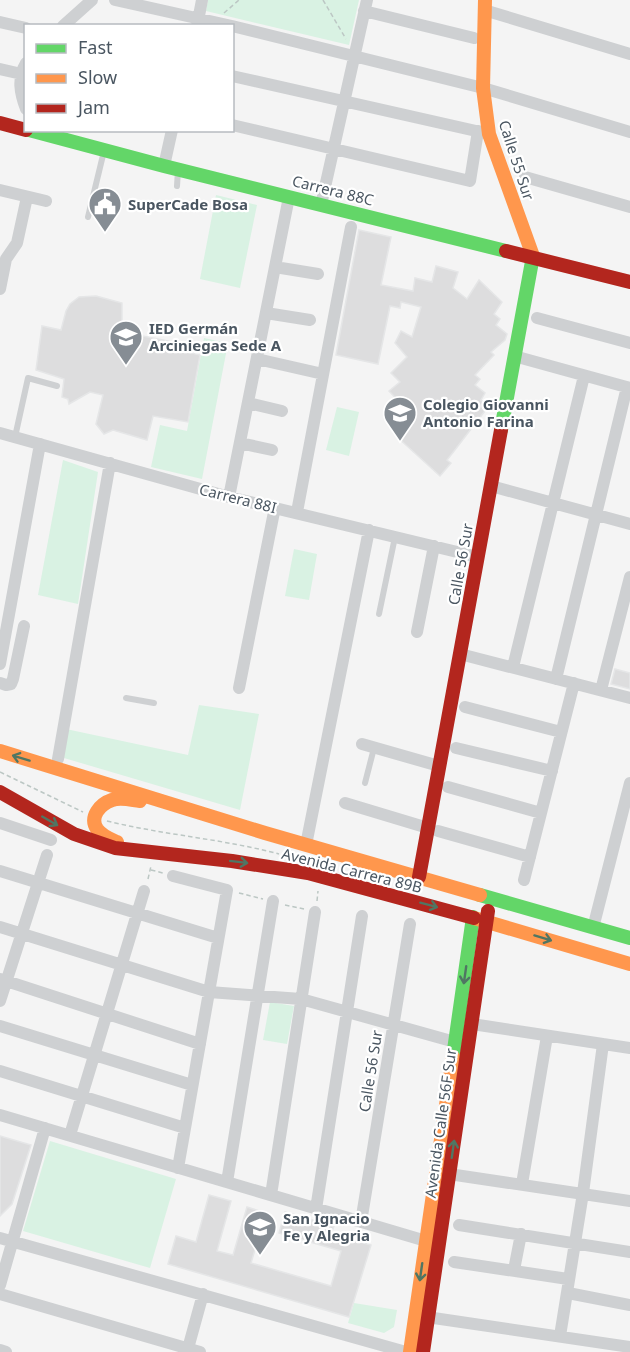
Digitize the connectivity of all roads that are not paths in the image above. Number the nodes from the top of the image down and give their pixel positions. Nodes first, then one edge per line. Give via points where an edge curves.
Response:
1 (92, 0) edge
2 (116, 0) edge
3 (202, 0) edge
4 (366, 5) edge
5 (484, 5) edge
6 (197, 21) edge
7 (0, 22) edge
8 (65, 24) edge
9 (225, 24) edge
10 (234, 26) edge
11 (24, 28) edge
12 (474, 38) dead end
13 (630, 54) edge
14 (354, 56) junction
15 (0, 69) edge
16 (24, 71) edge
17 (234, 76) edge
18 (483, 87) junction
19 (344, 100) junction
20 (24, 104) edge
21 (0, 123) edge
22 (234, 125) edge
23 (24, 129) edge
24 (35, 132) edge
25 (172, 132) edge
26 (630, 132) edge
27 (483, 133) junction
28 (334, 149) junction
29 (104, 150) junction
30 (164, 166) junction
31 (178, 170) junction
32 (525, 177) dead end
33 (177, 186) dead end
34 (0, 190) edge
35 (27, 196) junction
36 (289, 197) junction
37 (46, 201) dead end
38 (321, 205) junction
39 (630, 207) edge
40 (88, 217) dead end
41 (351, 227) dead end
42 (533, 256) junction
43 (275, 267) junction
44 (318, 274) dead end
45 (630, 282) edge
46 (0, 289) edge
47 (266, 313) junction
48 (537, 318) dead end
49 (310, 320) dead end
50 (630, 343) edge
51 (514, 357) junction
52 (257, 359) junction
53 (323, 374) junction
54 (584, 376) junction
55 (57, 386) dead end
56 (629, 388) edge
57 (248, 403) junction
58 (282, 411) dead end
59 (0, 433) edge
60 (15, 437) junction
61 (240, 443) junction
62 (40, 444) junction
63 (272, 450) dead end
64 (110, 463) junction
65 (491, 486) junction
66 (229, 496) junction
67 (553, 503) junction
68 (274, 507) junction
69 (297, 512) junction
70 (596, 515) junction
71 (630, 524) edge
72 (369, 530) junction
73 (396, 536) junction
74 (434, 546) junction
75 (478, 557) junction
76 (630, 577) edge
77 (379, 614) dead end
78 (24, 626) dead end
79 (417, 632) dead end
80 (460, 654) junction
81 (0, 664) edge
82 (513, 667) junction
83 (556, 679) junction
84 (0, 683) edge
85 (574, 683) junction
86 (239, 688) dead end
87 (601, 690) junction
88 (126, 698) dead end
89 (630, 698) edge
90 (154, 703) dead end
91 (465, 707) dead end
92 (561, 732) junction
93 (368, 746) joint
94 (456, 747) dead end
95 (0, 751) edge
96 (58, 759) dead end
97 (439, 766) junction
98 (552, 771) junction
99 (365, 783) dead end
100 (630, 783) edge
101 (448, 787) dead end
102 (0, 792) edge
103 (345, 803) dead end
104 (189, 809) junction
105 (541, 813) junction
106 (0, 823) edge
107 (433, 829) junction
108 (51, 840) dead end
109 (306, 845) junction
110 (47, 855) dead end
111 (174, 855) junction
112 (530, 857) junction
113 (0, 871) edge
114 (173, 876) dead end
115 (419, 877) junction
116 (525, 880) dead end
117 (38, 883) junction
118 (144, 891) road end
119 (490, 898) junction
120 (273, 901) dead end
121 (315, 912) road end
122 (137, 913) junction
123 (362, 916) dead end
124 (480, 919) junction
125 (410, 924) dead end
126 (0, 927) edge
127 (593, 928) junction
128 (22, 933) junction
129 (218, 938) junction
130 (630, 938) edge
131 (122, 963) junction
132 (630, 964) edge
133 (3, 980) edge
134 (209, 992) junction
135 (257, 995) junction
136 (301, 999) junction
137 (0, 1001) edge
138 (347, 1012) junction
139 (107, 1014) junction
140 (472, 1024) junction
141 (394, 1025) junction
142 (0, 1026) edge
143 (547, 1036) junction
144 (455, 1042) junction
145 (200, 1044) junction
146 (603, 1044) junction
147 (630, 1048) edge
148 (94, 1055) junction
149 (0, 1071) edge
150 (192, 1085) junction
151 (82, 1096) junction
152 (0, 1115) edge
153 (45, 1128) junction
154 (185, 1128) junction
155 (70, 1136) junction
156 (178, 1168) junction
157 (449, 1174) junction
158 (227, 1182) junction
159 (522, 1184) junction
160 (583, 1193) junction
161 (270, 1195) junction
162 (630, 1201) edge
163 (316, 1209) junction
164 (362, 1222) junction
165 (459, 1225) dead end
166 (521, 1234) junction
167 (0, 1238) edge
168 (13, 1241) junction
169 (426, 1241) junction
170 (575, 1243) junction
171 (630, 1252) edge
172 (454, 1262) dead end
173 (514, 1270) junction
174 (568, 1279) junction
175 (0, 1285) edge
176 (568, 1293) junction
177 (0, 1294) edge
178 (203, 1294) junction
179 (630, 1305) edge
180 (422, 1316) junction
181 (560, 1336) junction
182 (630, 1347) edge
183 (0, 1350) edge
184 (187, 1350) edge
185 (401, 1351) edge
186 (6, 1352) edge
187 (200, 1352) edge
188 (423, 1352) edge

1 - 8 street
2 - 6 street
3 - 6 street
4 - 12 street
4 - 14 street
5 - 13 street
5 - 18 street, Calle 55 Sur
6 - 9 street
7 - 11 street
10 - 14 street
14 - 18 street
14 - 19 street
15 - 16 street
16 - 20 street
17 - 19 street
18 - 26 street
18 - 27 street, Calle 55 Sur
19 - 27 street
19 - 28 street
21 - 23 street, Carrera 88C
22 - 28 street
24 - 29 street, Carrera 88C
25 - 30 street
27 - 28 street via 470,182
27 - 42 street, Calle 55 Sur
28 - 38 street
29 - 30 street, Carrera 88C
29 - 40 lane
30 - 31 street, Carrera 88C
31 - 33 lane
31 - 36 street, Carrera 88C
32 - 39 street
34 - 35 street
35 - 37 street
35 - 46 street via 17,243 6,259
36 - 38 street, Carrera 88C
36 - 43 street
38 - 42 street, Carrera 88C
41 - 53 street
42 - 45 street, Carrera 88C
42 - 51 street, Calle 56 Sur
43 - 44 street
43 - 47 street
47 - 49 street
47 - 52 street
48 - 50 street
51 - 54 street
51 - 65 street, Calle 56 Sur
52 - 53 street
52 - 57 street
53 - 69 street
54 - 56 street
54 - 67 street
55 - 60 lane via 28,378
56 - 70 street
57 - 58 street
57 - 61 street
59 - 60 street, Carrera 88I
60 - 62 street, Carrera 88I
61 - 63 street
61 - 66 street
62 - 64 street, Carrera 88I
62 - 81 street
64 - 66 street, Carrera 88I
64 - 96 street
65 - 67 street
65 - 75 street, Calle 56 Sur
66 - 68 street, Carrera 88I
67 - 70 street
67 - 82 street
68 - 69 street, Carrera 88I
68 - 86 street
69 - 72 street, Carrera 88I
70 - 71 street
70 - 83 street
72 - 73 street, Carrera 88I
72 - 109 street
73 - 74 street, Carrera 88I
73 - 77 lane
74 - 75 street, Carrera 88I
74 - 79 street
75 - 80 street, Calle 56 Sur
76 - 87 street
78 - 84 street via 11,684
80 - 82 street
80 - 97 street, Calle 56 Sur
82 - 83 street
83 - 85 street
85 - 87 street
85 - 92 street
87 - 89 street
88 - 90 lane
91 - 92 street
92 - 98 street
93 - 97 street
93 - 99 lane
94 - 98 street
104 -> 95 street, Avenida Carrera 89B
97 - 107 street, Calle 56 Sur
98 - 105 street
100 - 127 street
101 - 105 street
102 -> 111 street, Avenida Carrera 89B via 84,839 115,848
103 - 107 street
104 - 109 street, Avenida Carrera 89B
104 - 111 street via 121,798 100,807 95,816 98,830 107,837
105 - 112 street
106 - 108 street
107 - 112 street
107 - 115 street, Calle 56 Sur
109 - 115 street, Avenida Carrera 89B
110 - 117 street
111 -> 124 street, Avenida Carrera 89B via 308,873
112 - 116 street
113 - 117 street
114 - 129 street via 227,890
115 - 119 street, Avenida Carrera 89B
117 - 122 street
117 - 128 street
118 - 122 street
119 - 124 street, Avenida Calle 56F Sur
119 - 127 street, Avenida Carrera 89B
120 - 135 street
121 - 136 street
122 - 129 street
122 - 131 street
123 - 138 street
124 -> 132 street, Avenida Carrera 89B
124 - 140 street, Avenida Calle 56F Sur
124 -> 144 street, Avenida Calle 56F Sur
125 - 141 street, Calle 56 Sur
126 - 128 street
127 - 130 street, Avenida Carrera 89B
128 - 131 street
128 - 133 street
129 - 134 street
131 - 134 street
131 - 139 street
133 - 137 street
133 - 139 street
134 - 135 street
134 - 145 street
135 - 136 street
135 - 158 street
136 - 138 street
136 - 161 street
138 - 141 street
138 - 163 street
139 - 145 street
139 - 148 street
140 - 143 street
157 -> 140 street, Avenida Calle 56F Sur
141 - 144 street
141 - 164 street, Calle 56 Sur
142 - 148 street
143 - 146 street
143 - 159 street
144 - 169 street, Avenida Calle 56F Sur
145 - 150 street
146 - 147 street
146 - 160 street
148 - 150 street
148 - 151 street
149 - 151 street
150 - 154 street
151 - 154 street
151 - 155 street
152 - 153 street
153 - 155 street
153 - 168 street
154 - 156 street
155 - 156 street
156 - 158 street
157 - 159 street
157 - 180 street, Avenida Calle 56F Sur
158 - 161 street
159 - 160 street
160 - 162 street
160 - 170 street
161 - 163 street
163 - 164 street
164 - 169 street
165 - 166 street
166 - 170 street
166 - 173 street
167 - 168 street
168 - 175 street
168 - 178 street
169 -> 180 street, Avenida Calle 56F Sur
170 - 171 street
170 - 174 street
172 - 173 street
173 - 174 street
174 - 176 street
176 - 179 street
176 - 181 street
177 - 184 street
178 - 184 street
178 - 185 street
180 - 181 street
180 - 185 street, Avenida Calle 56F Sur
180 - 188 street, Avenida Calle 56F Sur
181 - 182 street
183 - 186 street
184 - 187 street

